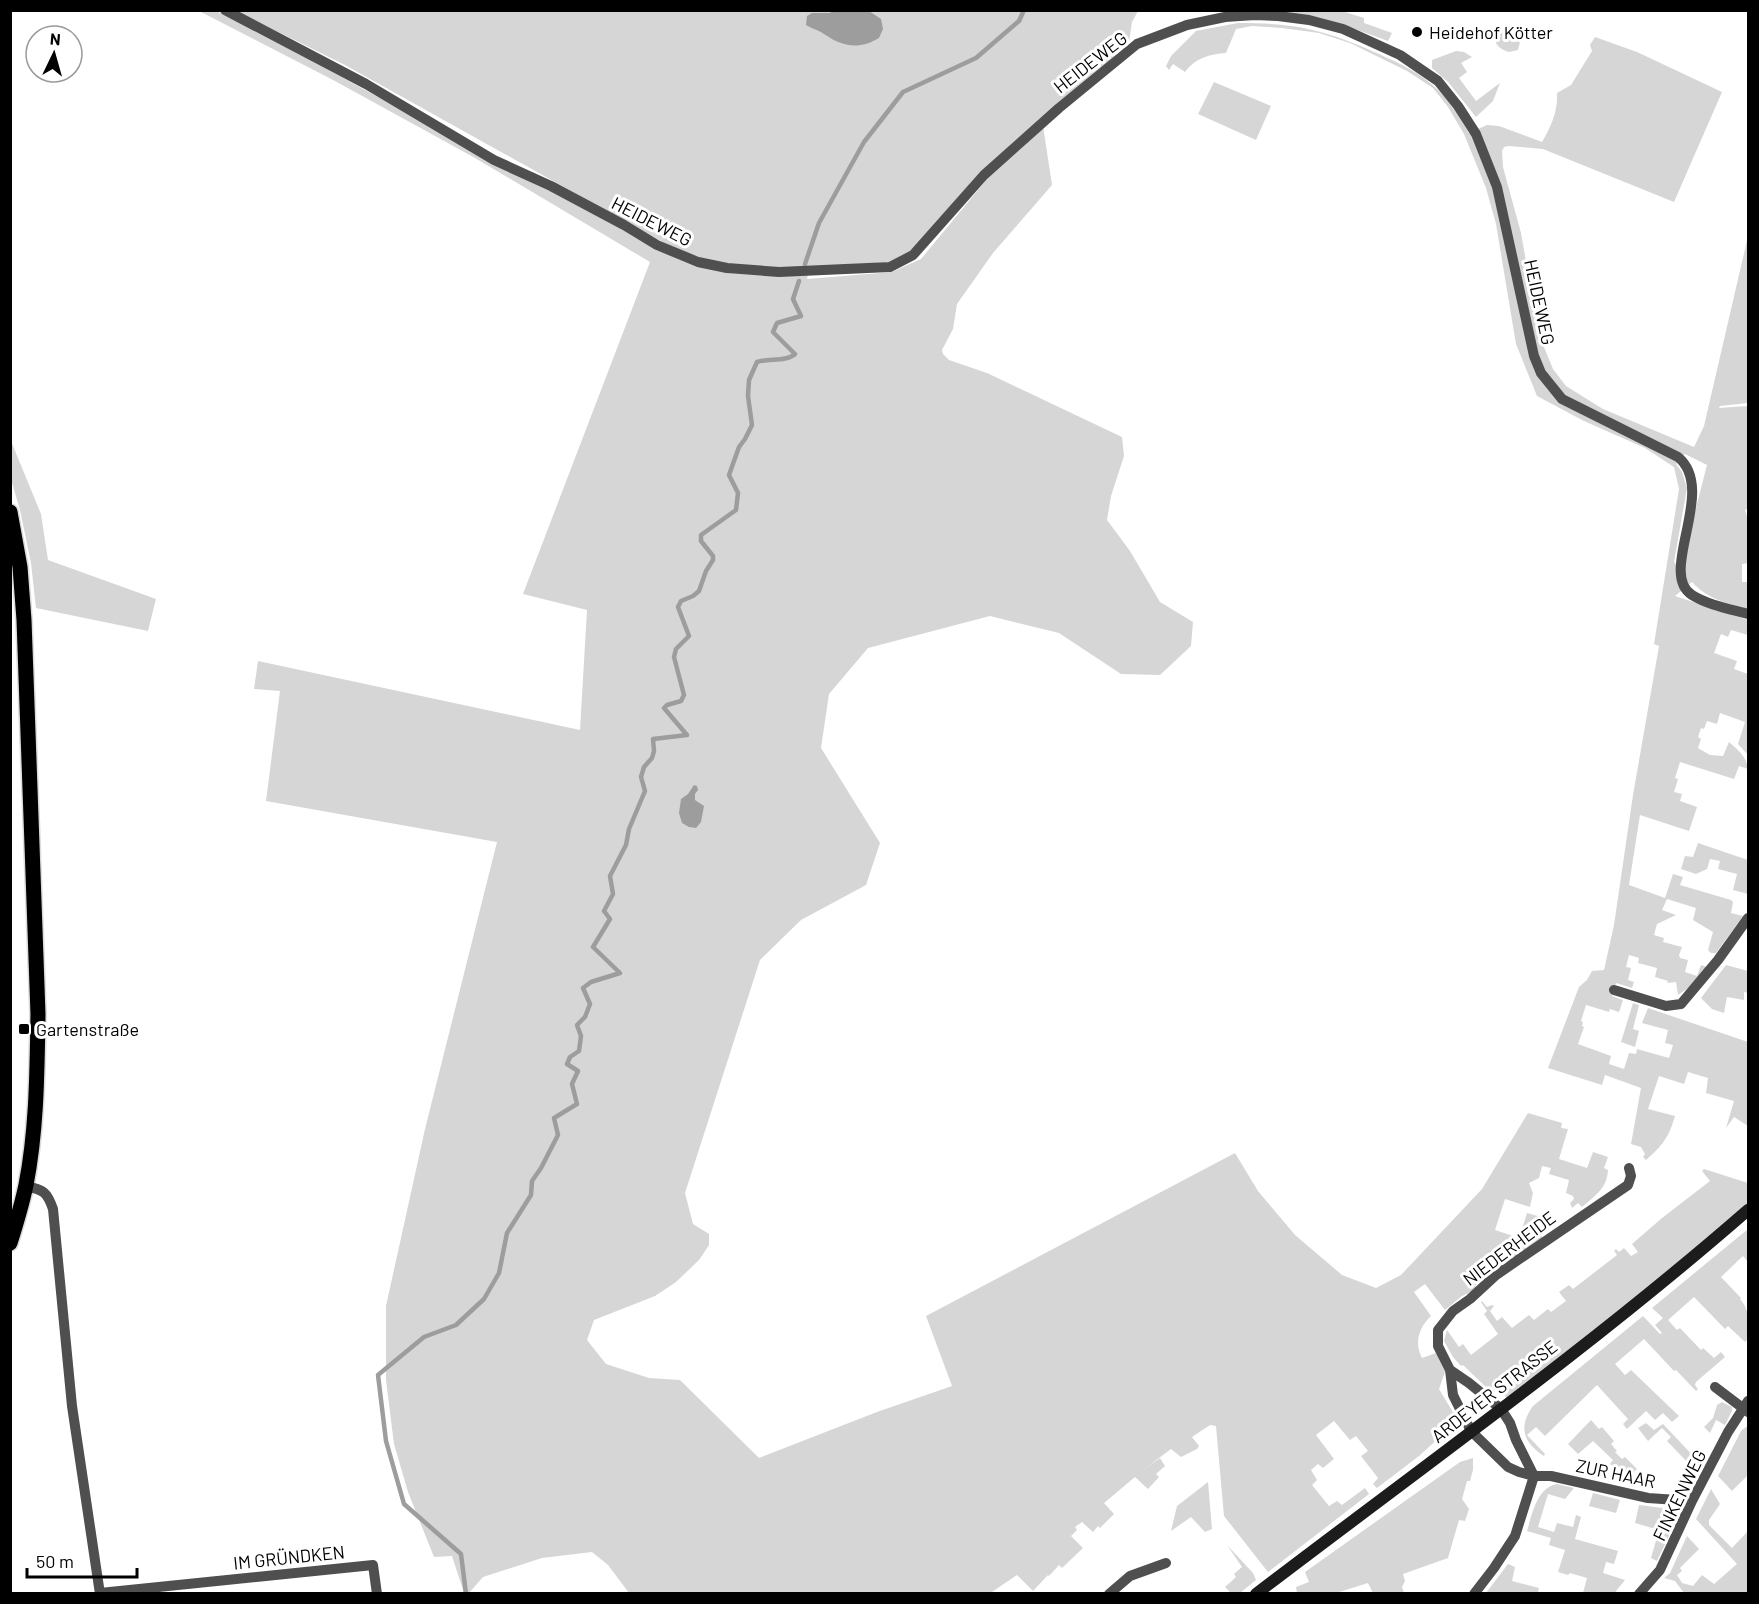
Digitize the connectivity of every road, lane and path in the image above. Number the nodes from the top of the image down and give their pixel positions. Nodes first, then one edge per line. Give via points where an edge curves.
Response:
1 (225, 10) edge
2 (10, 512) edge
3 (1749, 614) edge
4 (1749, 918) edge
5 (1614, 990) dead end
6 (1629, 1168) dead end
7 (26, 1186) junction
8 (1749, 1210) edge
9 (10, 1243) edge
10 (1450, 1370) junction
11 (1715, 1387) dead end
12 (1747, 1407) edge
13 (1501, 1409) junction
14 (1471, 1431) junction
15 (1534, 1476) junction
16 (1692, 1501) junction
17 (1166, 1563) dead end
18 (100, 1593) edge
19 (377, 1593) edge
20 (1109, 1593) edge
21 (1256, 1593) edge
22 (1474, 1593) edge
23 (1639, 1593) edge

1 - 3 street, HEIDEWEG via 657,246 726,268 779,272 890,267 913,255 984,175 1137,44 1187,25 1235,16 1278,16 1343,29 1400,55 1438,81 1458,106 1476,134 1497,187 1529,338 1541,373 1562,399 1684,462 1691,476 1693,495 1680,570 1684,587 1700,598
2 - 7 main road via 24,620 38,1014 36,1105
4 - 5 street via 1681,1004 1666,1006
6 - 10 street, NIEDERHEIDE via 1628,1185 1496,1275 1444,1320 1438,1330 1438,1346
7 - 9 main road
7 - 18 street via 42,1190 53,1209 72,1406
8 - 13 main road, ARDEYER STRASSE
10 - 13 street
10 - 14 street, NIEDERHEIDE via 1453,1395
11 - 12 street, FINKENWEG
12 - 16 street, FINKENWEG via 1728,1432
13 - 14 main road, ARDEYER STRASSE
13 - 15 street
14 - 15 street, ZUR HAAR via 1508,1467
14 - 21 main road, ARDEYER STRASSE
15 - 16 street, ZUR HAAR via 1551,1476 1648,1498
15 - 22 street via 1512,1541
16 - 23 street, FINKENWEG via 1660,1570
17 - 20 street via 1130,1576
18 - 19 street, IM GRÜNDKEN via 373,1565

